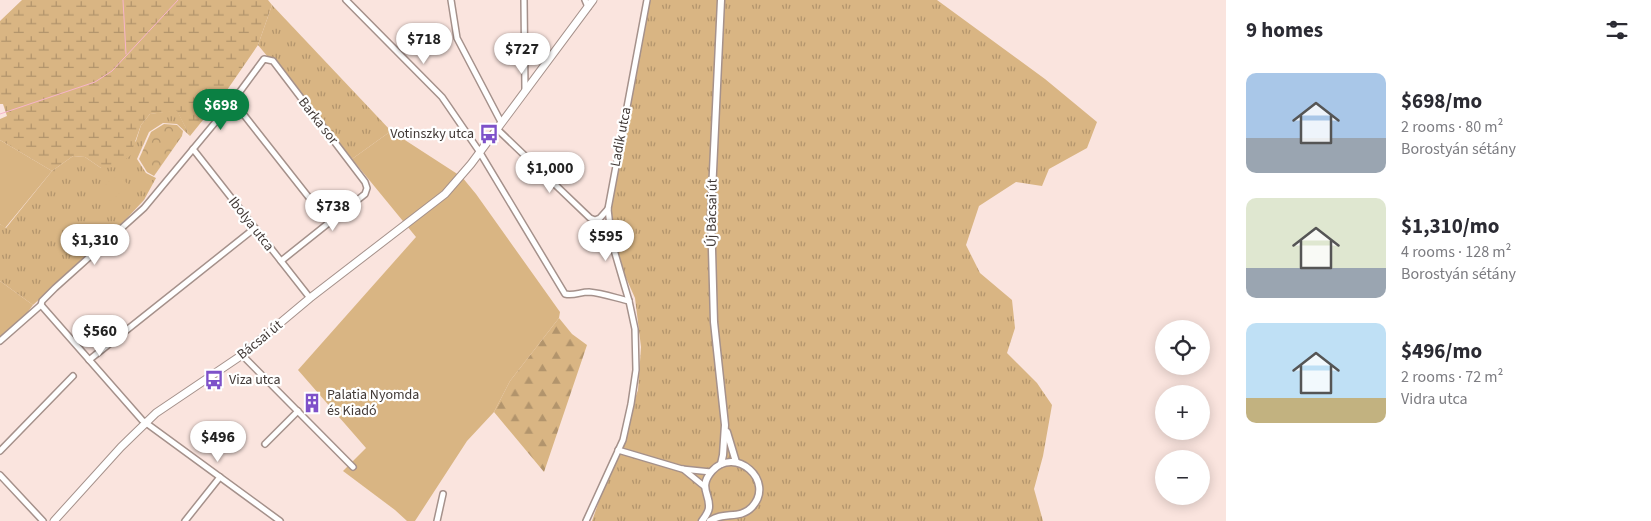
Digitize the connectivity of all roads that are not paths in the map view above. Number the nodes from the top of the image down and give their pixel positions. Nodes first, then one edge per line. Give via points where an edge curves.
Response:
1 (451, 0) edge
2 (524, 0) edge
3 (593, 0) edge
4 (647, 0) edge
5 (721, 0) edge
6 (348, 1) edge
7 (586, 3) edge
8 (525, 89) junction
9 (233, 101) junction
10 (498, 125) junction
11 (193, 149) junction
12 (479, 151) junction
13 (608, 209) junction
14 (329, 223) junction
15 (255, 228) junction
16 (281, 261) junction
17 (310, 298) junction
18 (629, 301) junction
19 (41, 305) junction
20 (0, 341) edge
21 (242, 355) junction
22 (89, 360) junction
23 (73, 376) dead end
24 (298, 411) junction
25 (145, 422) junction
26 (725, 425) junction
27 (265, 444) dead end
28 (618, 450) junction
29 (0, 451) edge
30 (736, 462) junction
31 (721, 464) junction
32 (353, 468) dead end
33 (682, 469) junction
34 (711, 472) junction
35 (0, 475) edge
36 (220, 477) junction
37 (705, 487) junction
38 (443, 494) dead end
39 (708, 501) junction
40 (728, 516) junction
41 (44, 521) edge
42 (54, 521) edge
43 (185, 521) edge
44 (280, 521) edge
45 (437, 521) edge
46 (586, 521) edge
47 (702, 521) edge
48 (710, 521) edge

1 - 10 street via 458,38
2 - 8 street
3 - 7 main road, Bácsai út
4 - 13 street, Ladik utca
5 - 26 street, Új Bácsai út via 710,214 714,322
6 - 12 street via 442,97
7 - 8 main road, Bácsai út
8 - 10 main road, Bácsai út
9 - 11 street
9 - 14 street
9 - 14 street, Barka sor via 264,59 273,62 365,182 365,194
10 - 12 main road, Bácsai út
10 - 13 street via 590,218 595,220
11 - 15 street, Ibolya utca
11 - 19 street via 144,208 55,288
12 - 17 main road, Bácsai út via 446,194
12 - 18 street via 565,294 572,296 592,292
13 - 18 street, Ladik utca via 612,244
14 - 16 street
15 - 16 street, Ibolya utca
15 - 22 street
16 - 17 street, Ibolya utca
17 - 21 main road, Bácsai út
18 - 28 street, Ladik utca via 635,329 636,370 623,440
19 - 20 street
19 - 22 street
21 - 24 street
21 - 25 main road, Bácsai út
22 - 25 street
23 - 29 street
24 - 27 street
24 - 32 street
25 - 36 street
25 - 42 main road, Bácsai út
26 - 30 street, Új Bácsai út
26 - 31 street, Új Bácsai út
28 - 33 street
28 - 46 street, Ladik utca
30 - 31 street
30 - 40 street via 754,473 759,493 748,511
31 - 34 street
33 - 34 street
33 - 37 street
34 - 37 street
35 - 41 street
36 - 43 street
36 - 44 street
37 - 39 street
38 - 45 street
39 - 40 street via 717,512
39 - 47 street via 709,510
40 - 48 street

